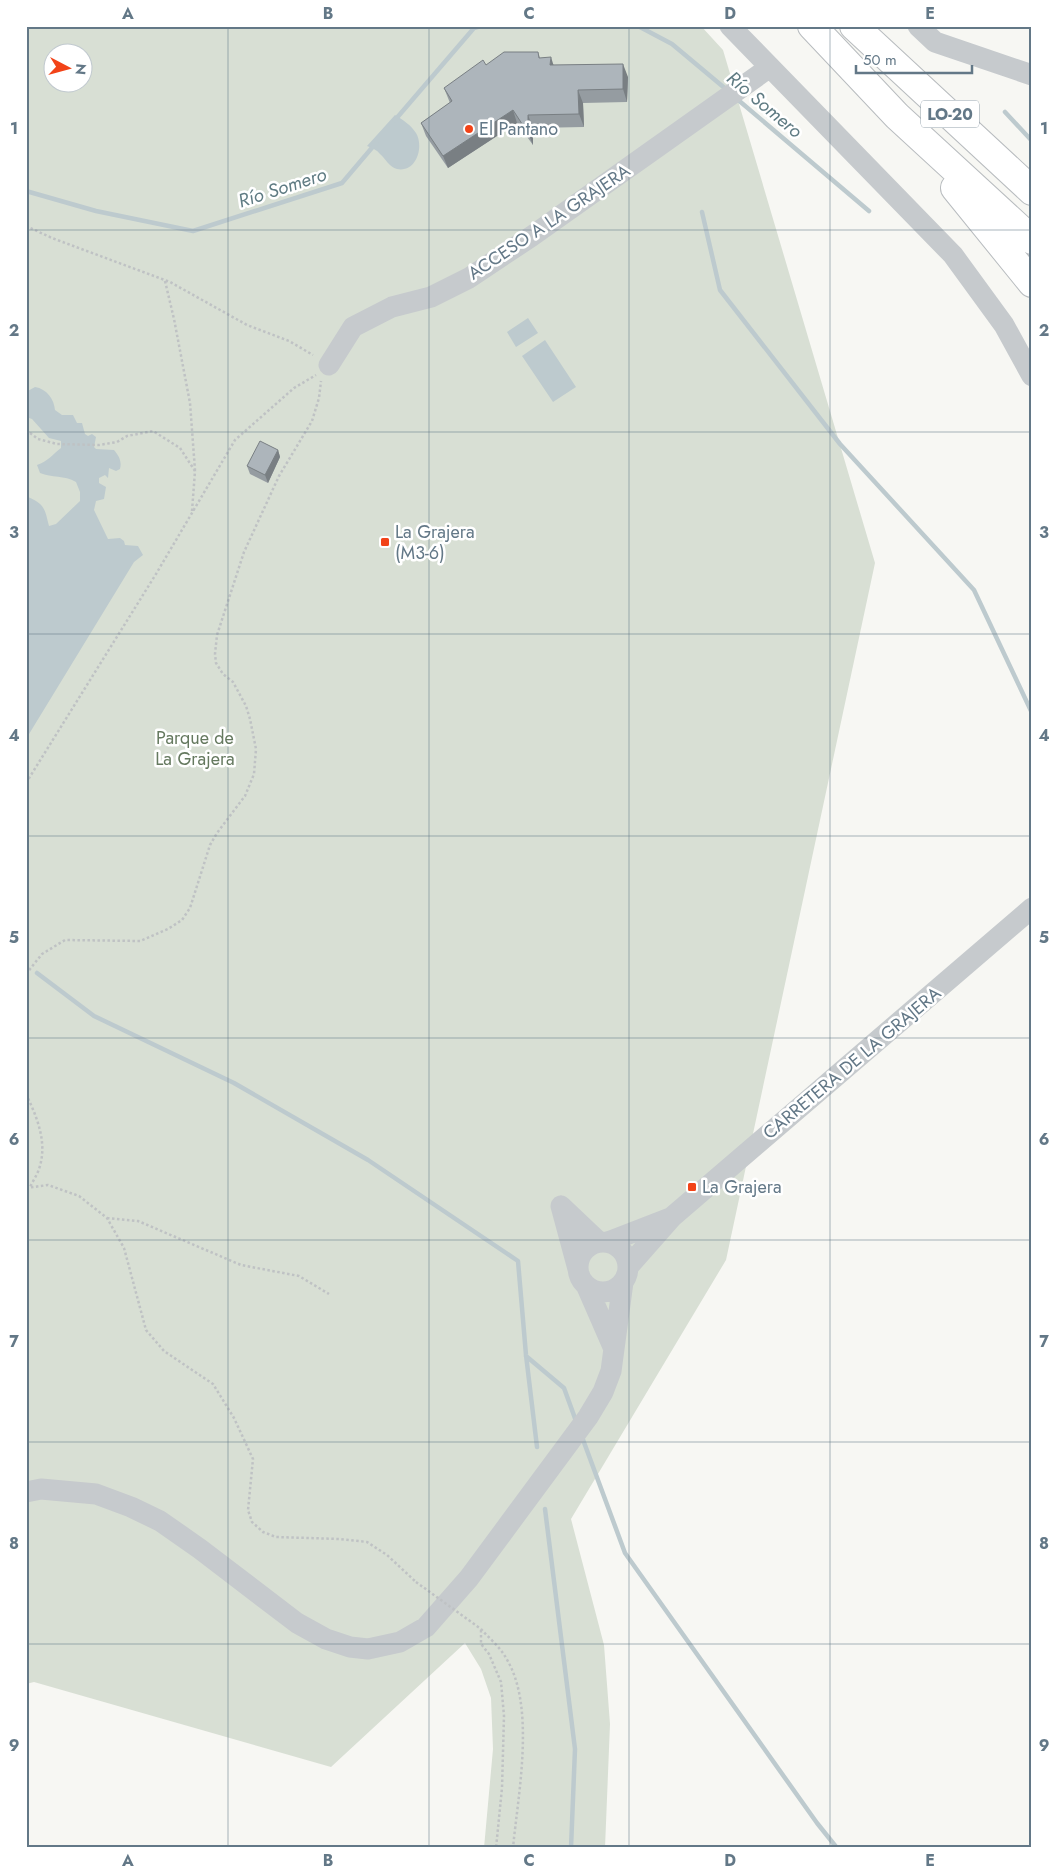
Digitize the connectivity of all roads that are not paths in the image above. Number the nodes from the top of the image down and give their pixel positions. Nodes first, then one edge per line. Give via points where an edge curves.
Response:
1 (730, 26) edge
2 (812, 26) edge
3 (918, 26) edge
4 (861, 32) edge
5 (770, 68) junction
6 (1032, 75) edge
7 (898, 116) junction
8 (1032, 180) edge
9 (1032, 191) edge
10 (1032, 240) edge
11 (1032, 283) edge
12 (326, 368) road end
13 (1032, 376) edge
14 (1032, 908) edge
15 (672, 1216) junction
16 (604, 1242) junction
17 (625, 1275) junction
18 (583, 1278) junction
19 (615, 1351) junction
20 (26, 1492) edge

1 - 5 street
2 - 7 highway, LO-20
3 - 6 street via 935,42
4 - 8 highway
4 - 9 highway, LO-20
5 - 12 street, ACCESO A LA GRAJERA via 469,278 431,297 392,307 353,328
5 - 13 street via 953,255 1004,325
7 - 10 highway, LO-20
7 - 11 highway
14 - 15 street, CARRETERA DE LA GRAJERA
15 - 16 street, CARRETERA DE LA GRAJERA
15 - 17 street, CARRETERA DE LA GRAJERA
16 - 17 street via 622,1251 627,1259
16 - 18 street via 591,1245 580,1257
16 - 18 street via 561,1206
17 - 18 street via 610,1291 594,1291
17 - 19 street
18 - 19 street
19 - 20 street via 603,1392 588,1418 469,1578 426,1628 400,1642 384,1646 368,1649 350,1647 326,1639 297,1623 160,1521 131,1507 96,1494 41,1489

